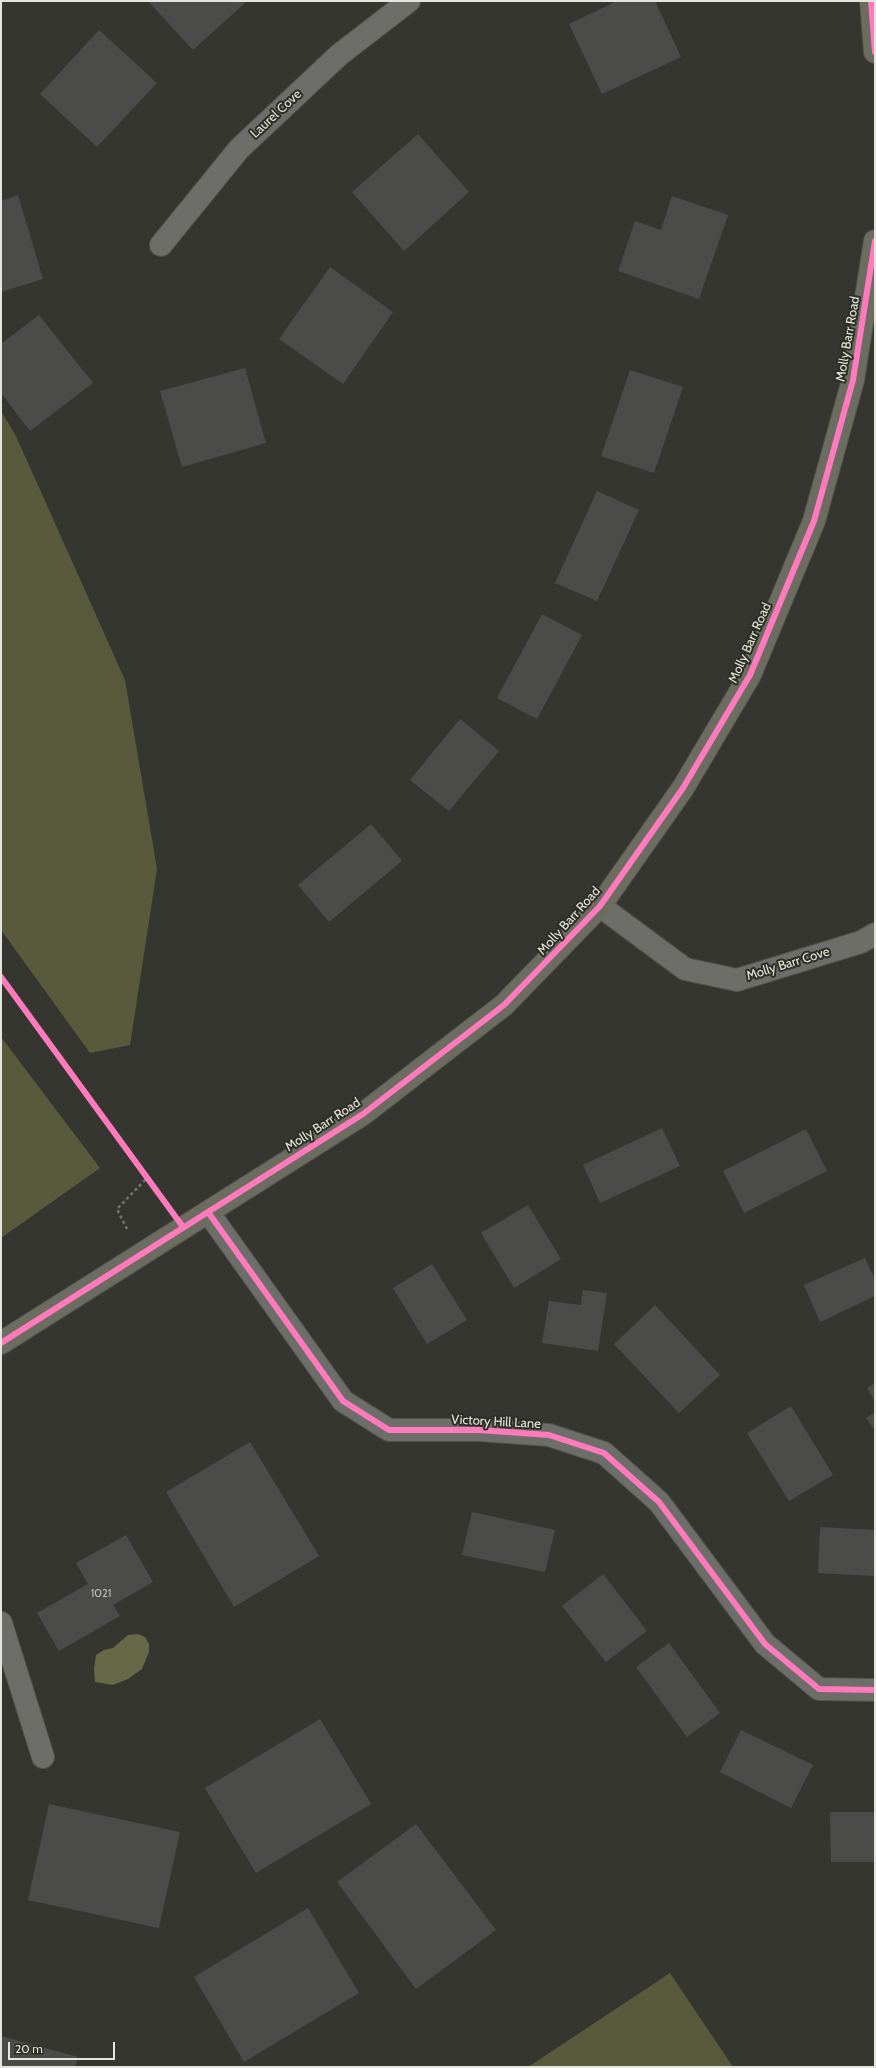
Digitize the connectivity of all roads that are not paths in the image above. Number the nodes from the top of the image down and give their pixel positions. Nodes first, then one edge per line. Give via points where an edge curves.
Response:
1 (409, 1) edge
2 (871, 1) edge
3 (875, 52) edge
4 (875, 241) edge
5 (161, 245) dead end
6 (600, 906) junction
7 (875, 934) edge
8 (208, 1212) junction
9 (1, 1343) edge
10 (1, 1623) edge
11 (875, 1690) edge
12 (43, 1757) dead end

1 - 5 street, Laurel Cove via 339,55 239,149
2 - 3 main road
4 - 6 main road, Molly Barr Road via 853,380 814,521 750,675 683,788
6 - 7 street, Molly Barr Cove via 685,968 737,980 861,942
6 - 8 main road, Molly Barr Road via 504,1006 363,1114
8 - 9 main road, Molly Barr Road
8 - 11 street, Victory Hill Lane via 344,1401 389,1430 479,1430 549,1435 604,1453 659,1502 765,1644 819,1689
10 - 12 street

